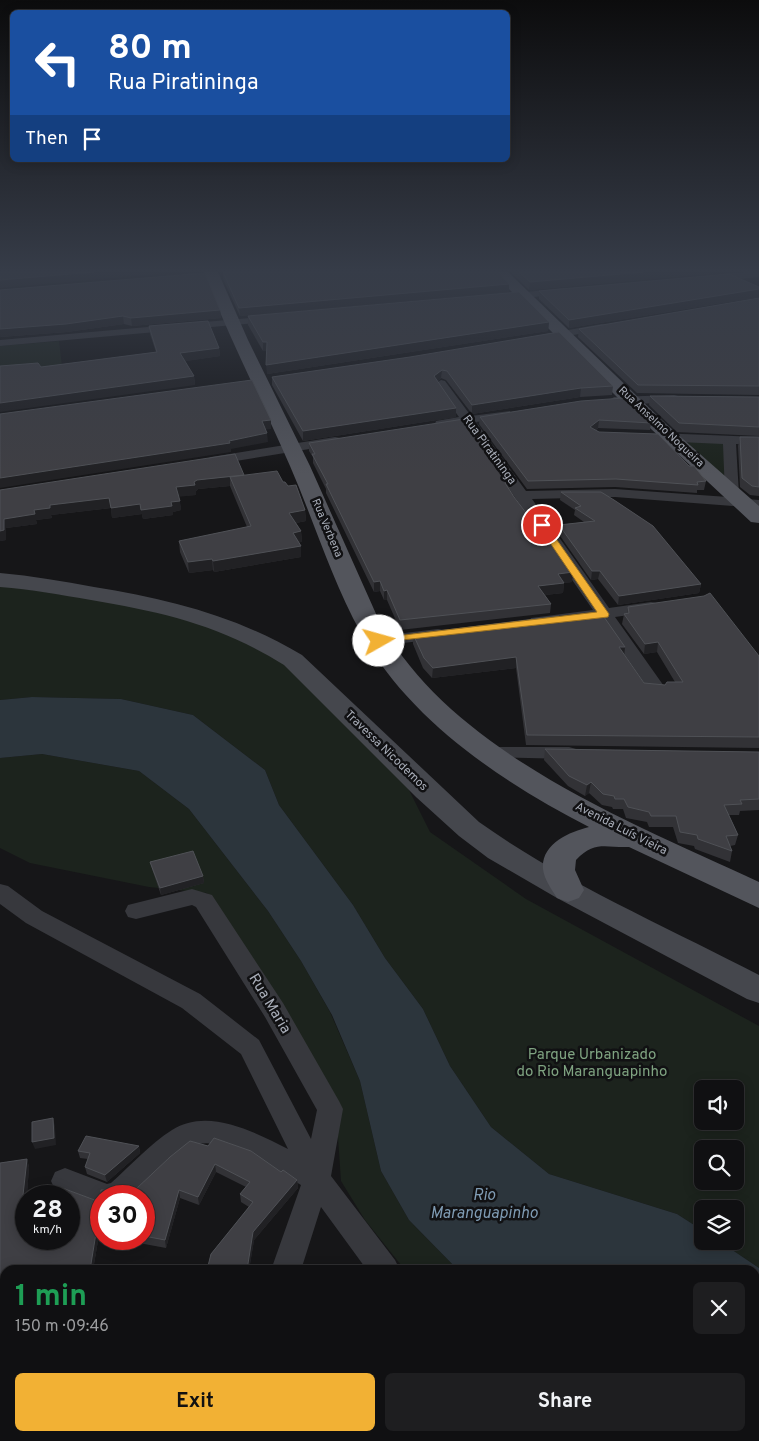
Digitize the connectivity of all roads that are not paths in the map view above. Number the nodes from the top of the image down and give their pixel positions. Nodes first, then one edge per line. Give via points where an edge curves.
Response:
1 (43, 339) edge
2 (237, 339) edge
3 (566, 339) edge
4 (0, 343) edge
5 (277, 380) edge
6 (254, 382) junction
7 (441, 384) edge
8 (691, 398) edge
9 (632, 399) junction
10 (603, 402) edge
11 (516, 413) edge
12 (468, 420) junction
13 (428, 426) edge
14 (642, 436) edge
15 (669, 437) junction
16 (351, 439) edge
17 (729, 440) junction
18 (759, 441) edge
19 (292, 448) junction
20 (195, 463) edge
21 (522, 495) junction
22 (744, 500) edge
23 (759, 517) edge
24 (0, 580) edge
25 (663, 605) edge
26 (604, 614) junction
27 (526, 624) edge
28 (457, 632) edge
29 (379, 641) junction
30 (657, 689) edge
31 (488, 753) junction
32 (585, 754) edge
33 (641, 840) junction
34 (568, 890) junction
35 (0, 892) edge
36 (759, 896) edge
37 (136, 911) dead end
38 (755, 988) edge
39 (317, 1179) junction
40 (65, 1181) dead end
41 (128, 1185) edge
42 (90, 1190) edge
43 (288, 1265) edge
44 (381, 1265) edge

1 - 4 street
2 - 6 main road, Rua Verbena
3 - 9 main road, Rua Anselmo Nogueira
5 - 6 street
6 - 19 main road, Rua Verbena
7 - 12 street, Rua Piratininga
8 - 9 street
9 - 10 street
9 - 15 main road, Rua Anselmo Nogueira
11 - 12 street
12 - 13 street
12 - 21 street, Rua Piratininga
14 - 15 street
15 - 17 street
15 - 22 main road, Rua Anselmo Nogueira
16 - 19 street
17 - 18 street
17 - 22 street
19 - 20 street
19 - 29 main road, Rua Verbena via 360,605
21 - 22 street via 615,493
21 - 26 street, Rua Piratininga
22 - 23 main road, Rua Anselmo Nogueira
24 - 34 main road, Travessa Nicodemos via 183,610 215,620 272,646 292,660 469,829 499,851
25 - 26 street
26 - 27 street
26 - 30 street, Rua Piratininga
28 - 29 street
29 - 31 main road, Rua Verbena via 432,704
31 - 32 street
31 - 33 main road, Avenida Luís Vieira via 588,814
33 - 34 main road via 608,834 589,837 573,845 562,856 558,869
33 - 36 main road, Avenida Luís Vieira
34 - 38 main road, Travessa Nicodemos
35 - 39 street via 34,918 191,1000 250,1047
37 - 39 street, Rua Maria via 192,897 204,901 274,1010 330,1109
39 - 41 street via 264,1150 217,1133 195,1133 182,1138
39 - 43 street, Rua Maria
39 - 44 street
40 - 42 street

